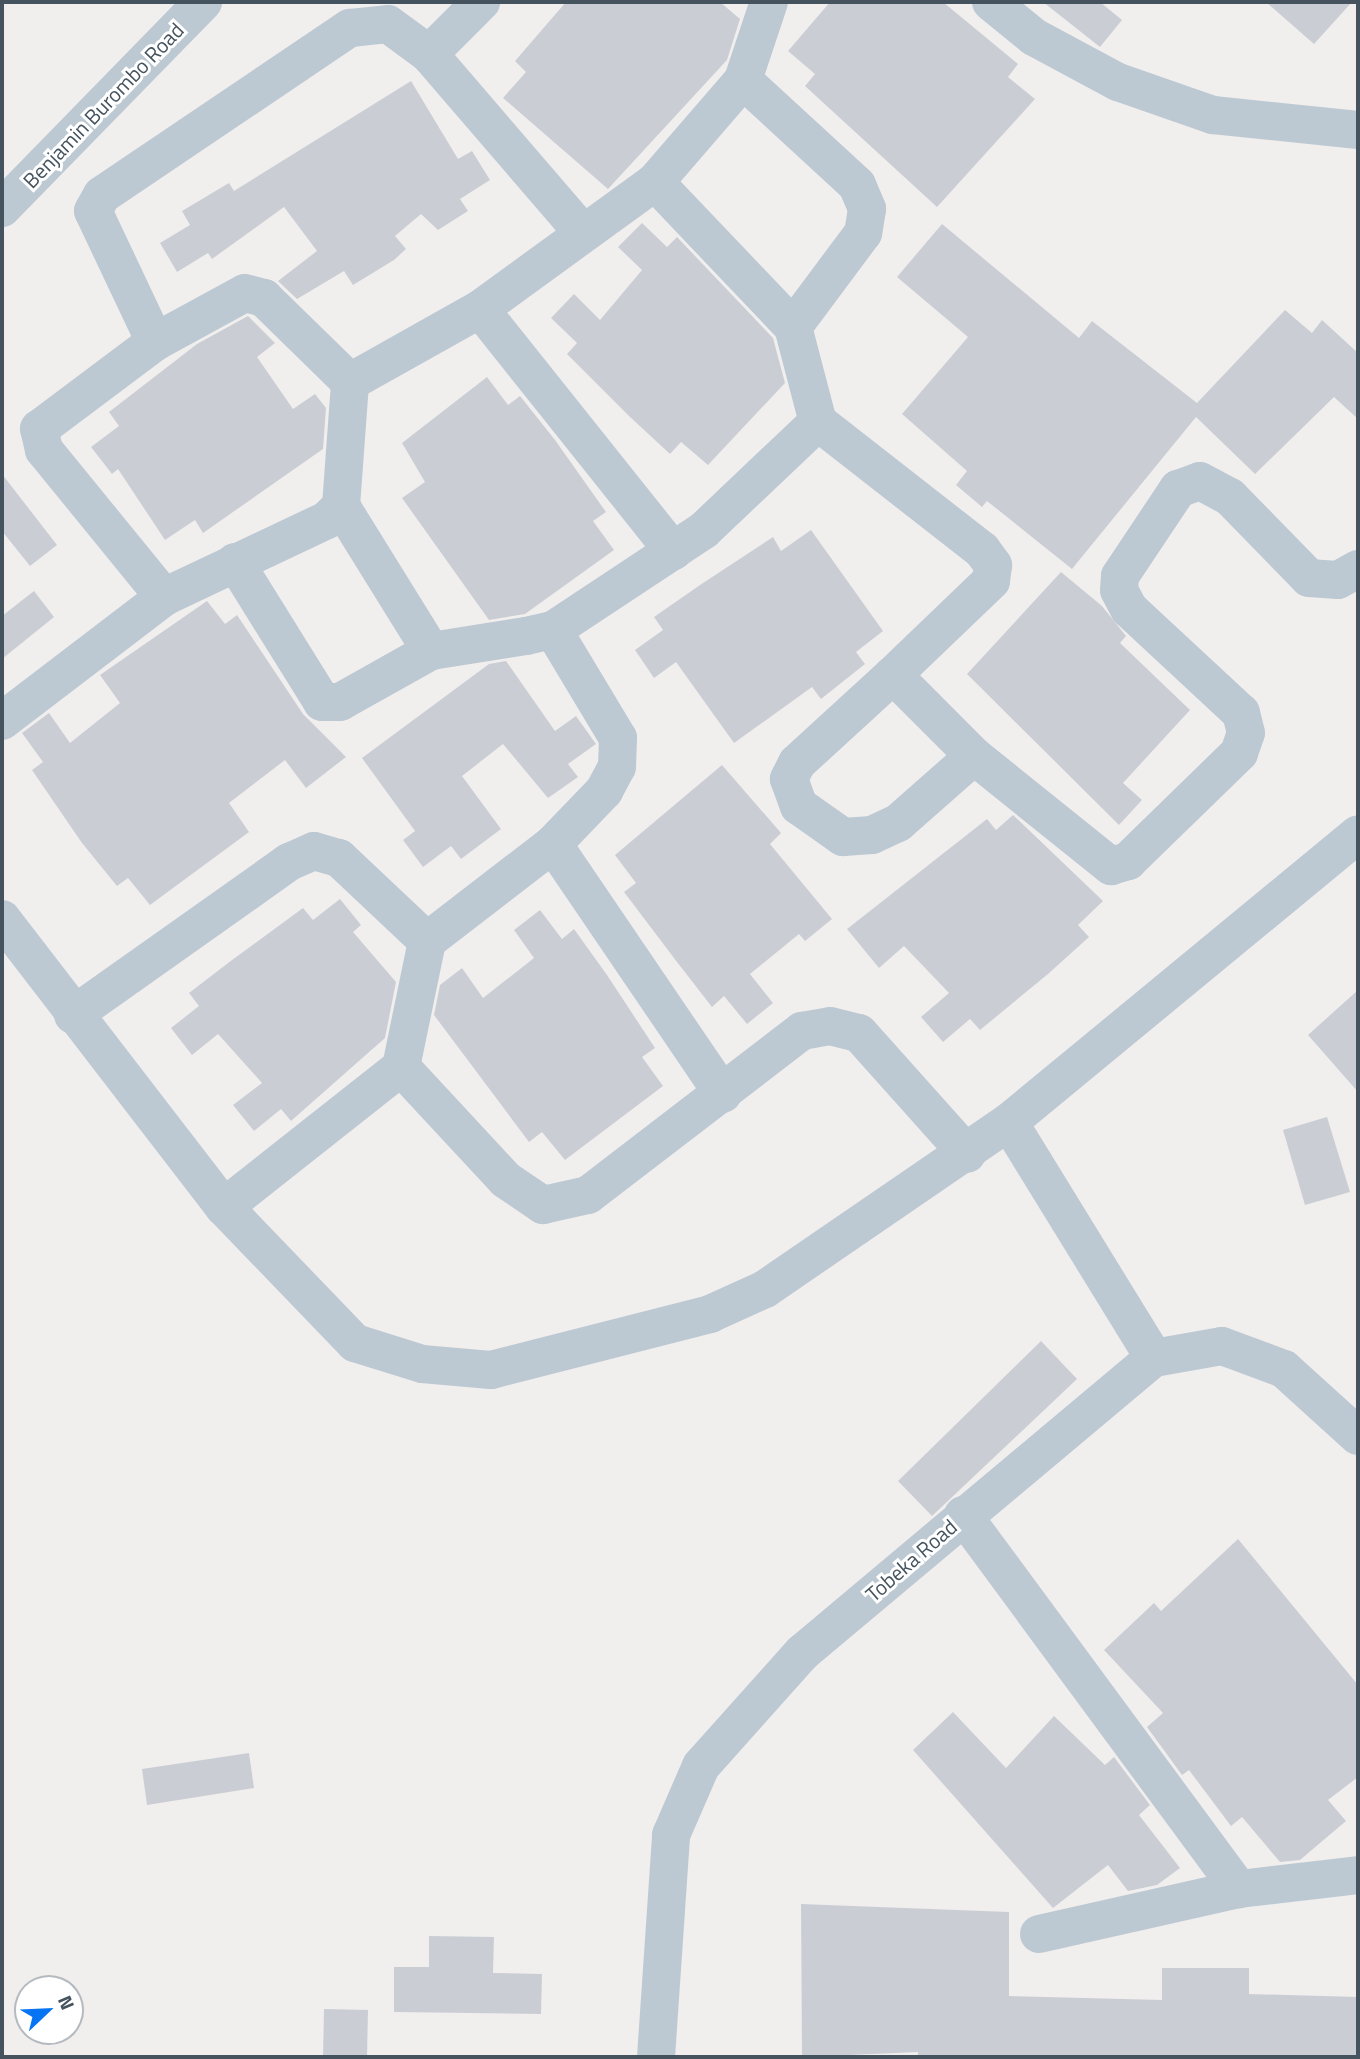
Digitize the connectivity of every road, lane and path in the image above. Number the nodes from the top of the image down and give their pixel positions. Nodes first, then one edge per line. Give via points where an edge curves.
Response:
1 (203, 2) edge
2 (481, 2) edge
3 (991, 2) edge
4 (763, 4) edge
5 (429, 54) junction
6 (743, 80) junction
7 (1358, 130) edge
8 (655, 182) junction
9 (2, 208) edge
10 (583, 233) junction
11 (480, 309) junction
12 (793, 327) junction
13 (155, 342) junction
14 (350, 382) junction
15 (818, 422) junction
16 (341, 506) junction
17 (673, 551) junction
18 (235, 562) junction
19 (1358, 569) edge
20 (164, 597) junction
21 (554, 630) junction
22 (431, 651) junction
23 (893, 676) junction
24 (2, 721) edge
25 (974, 756) junction
26 (1358, 834) edge
27 (553, 844) junction
28 (2, 919) edge
29 (428, 941) junction
30 (74, 1015) junction
31 (401, 1067) junction
32 (723, 1094) junction
33 (1009, 1122) junction
34 (967, 1154) junction
35 (224, 1207) junction
36 (1154, 1357) junction
37 (1358, 1436) edge
38 (963, 1515) junction
39 (1358, 1874) edge
40 (1239, 1889) junction
41 (1039, 1934) dead end
42 (656, 2057) edge

1 - 9 street, Benjamin Burombo Road
2 - 5 street
3 - 7 street via 1034,37 1129,86 1213,116
4 - 6 street
5 - 10 street
5 - 13 street via 388,24 350,28 102,195 93,211
6 - 8 street
6 - 12 street via 857,185 867,209 863,233
8 - 10 street
8 - 12 street
10 - 11 street
11 - 14 street
11 - 17 street
12 - 15 street
13 - 14 street via 245,293 264,298
13 - 20 street via 39,429 44,450
14 - 16 street
15 - 17 street
15 - 23 street via 982,550 993,565 991,582
16 - 18 street via 327,520
16 - 22 street
17 - 21 street
18 - 20 street
18 - 22 street via 322,702 341,702
19 - 25 street via 1338,580 1309,578 1230,497 1200,481 1178,489 1120,576 1119,590 1129,608 1241,713 1246,733 1239,753 1128,861 1111,866
20 - 24 street
21 - 22 street
21 - 27 street via 618,738 617,767 604,791
23 - 25 street
23 - 25 street via 797,763 789,779 799,806 843,837 872,835 898,823
26 - 33 street
27 - 29 street
27 - 32 street
28 - 30 street
29 - 30 street via 339,858 314,851 289,862
29 - 31 street
30 - 35 street
31 - 32 street via 506,1180 543,1205 588,1195
31 - 35 street
32 - 34 street via 802,1031 840,1028 859,1033
33 - 34 street
33 - 36 street
34 - 35 street via 765,1289 710,1314 491,1370 422,1364 355,1343
36 - 37 street via 1222,1346 1284,1369
36 - 38 street, Tobeka Road
38 - 40 street
38 - 42 street, Tobeka Road via 802,1653 701,1766 671,1835
39 - 40 street
40 - 41 street

